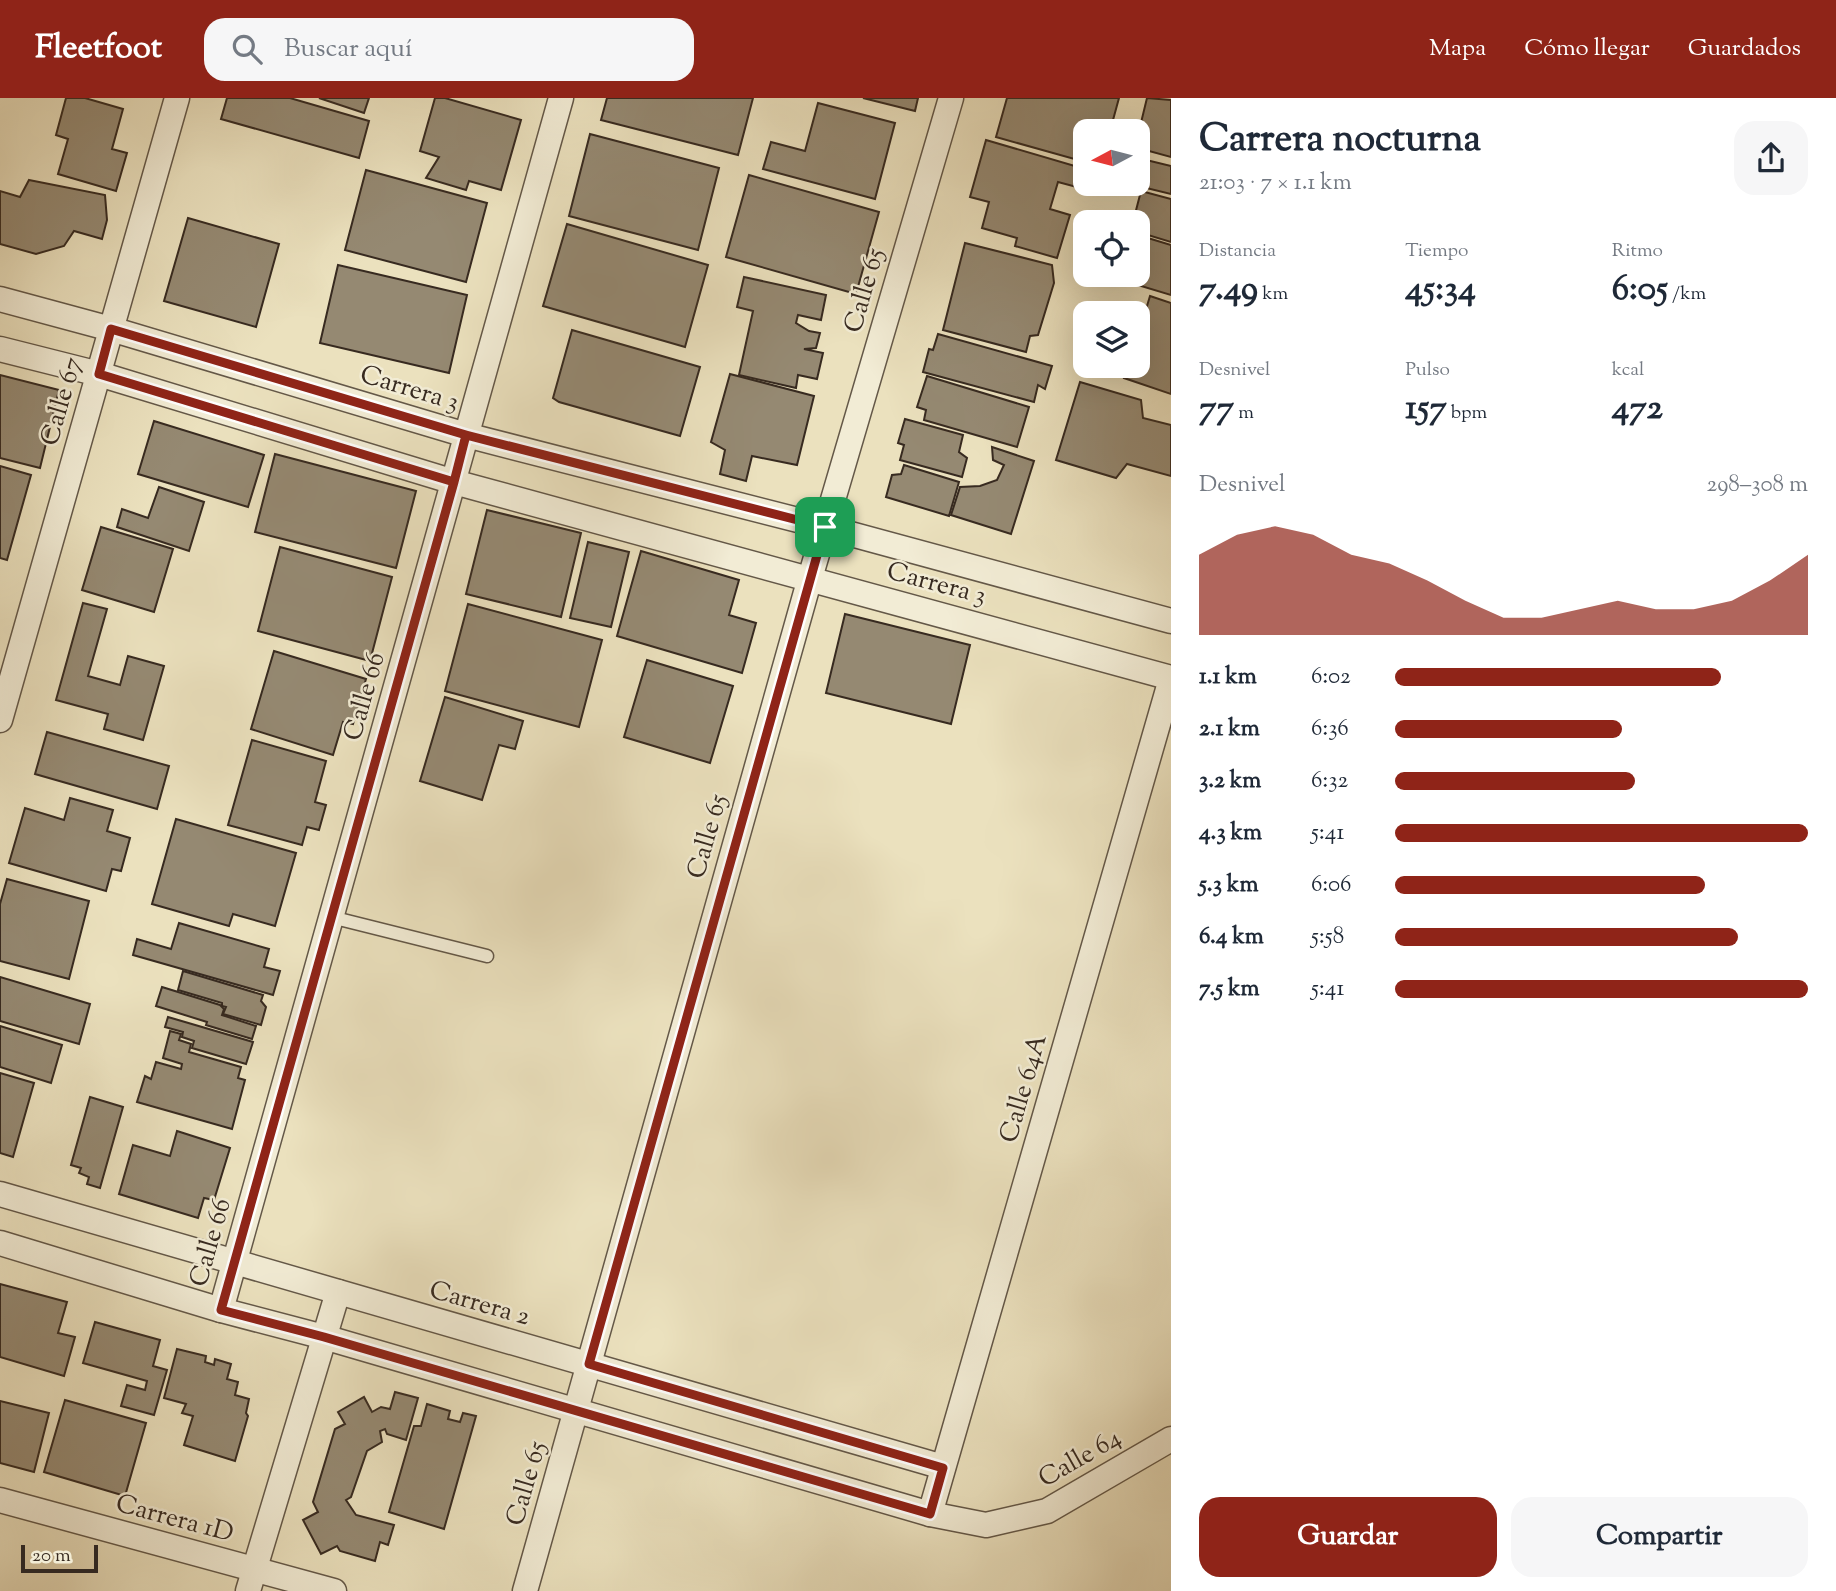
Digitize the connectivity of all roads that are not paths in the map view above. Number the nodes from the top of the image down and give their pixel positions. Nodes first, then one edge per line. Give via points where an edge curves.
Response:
1 (177, 98) edge
2 (561, 98) edge
3 (951, 98) edge
4 (0, 299) edge
5 (111, 329) junction
6 (0, 349) edge
7 (99, 374) junction
8 (466, 435) junction
9 (454, 482) junction
10 (825, 527) junction
11 (810, 578) junction
12 (1171, 621) edge
13 (1171, 678) edge
14 (0, 720) edge
15 (331, 918) junction
16 (487, 956) dead end
17 (0, 1194) edge
18 (0, 1243) edge
19 (234, 1262) junction
20 (338, 1292) junction
21 (221, 1310) junction
22 (324, 1337) junction
23 (589, 1364) junction
24 (577, 1410) junction
25 (1171, 1439) edge
26 (943, 1468) junction
27 (0, 1500) edge
28 (930, 1514) junction
29 (251, 1580) edge
30 (334, 1591) edge
31 (525, 1591) edge

1 - 5 street, Calle 67
2 - 8 street, Calle 66
3 - 10 street, Calle 65
4 - 5 street, Carrera 3
5 - 7 street, Calle 67
5 - 8 street, Carrera 3
6 - 7 street, Carrera 3
7 - 9 street, Carrera 3
7 - 14 street, Calle 67
8 - 9 street, Calle 66
8 - 10 street, Carrera 3
9 - 11 street, Carrera 3
9 - 15 street, Calle 66
10 - 11 street, Calle 65
10 - 12 street, Carrera 3
11 - 13 street, Carrera 3
11 - 23 street, Calle 65
13 - 26 street, Calle 64A
15 - 16 lane
15 - 19 street, Calle 66
17 - 19 street, Carrera 2
18 - 21 street
19 - 20 street, Carrera 2
19 - 21 street, Calle 66
20 - 22 street
20 - 23 street, Carrera 2
21 - 22 street
22 - 24 street
22 - 29 street
23 - 24 street, Calle 65
23 - 26 street, Carrera 2
24 - 28 street
24 - 31 street, Calle 65
25 - 28 street, Calle 64 via 1047,1511 986,1525
26 - 28 street, Calle 64A
27 - 29 street, Carrera 1D
29 - 30 street, Carrera 1D

